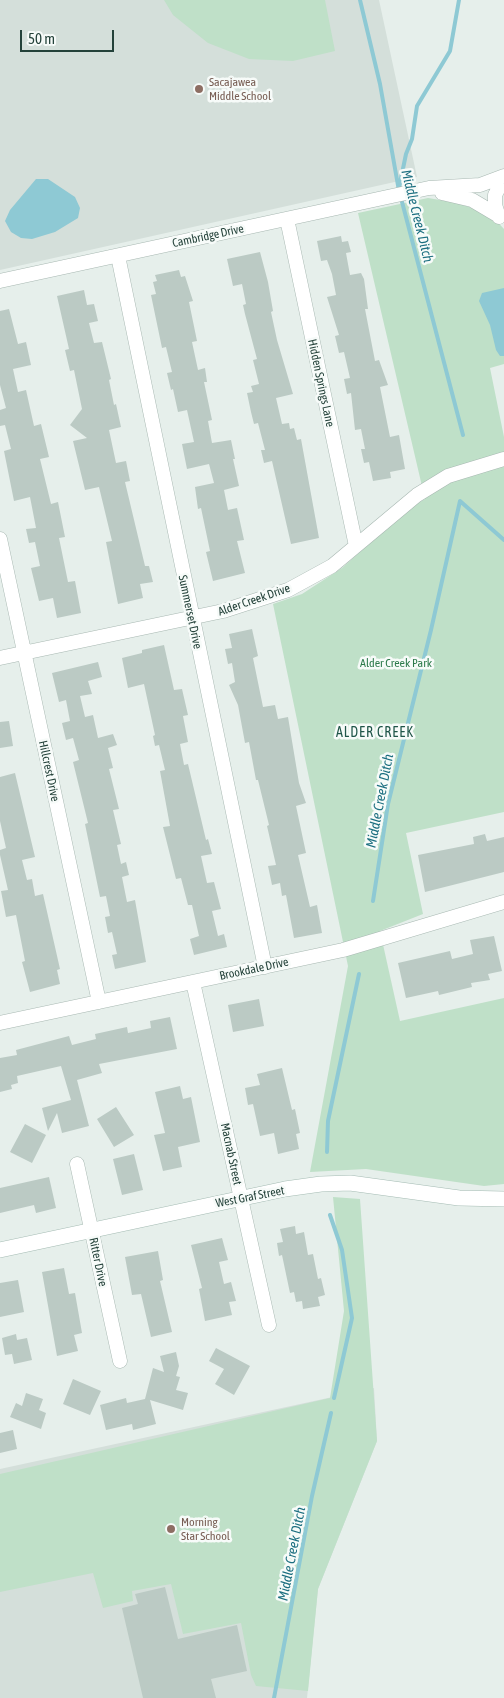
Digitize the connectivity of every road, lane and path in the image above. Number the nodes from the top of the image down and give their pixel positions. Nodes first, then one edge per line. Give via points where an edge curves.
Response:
1 (504, 177) edge
2 (416, 192) junction
3 (287, 219) junction
4 (501, 220) edge
5 (118, 256) junction
6 (0, 281) edge
7 (504, 459) edge
8 (0, 539) edge
9 (356, 546) junction
10 (191, 618) junction
11 (23, 653) junction
12 (0, 658) edge
13 (504, 902) edge
14 (265, 967) junction
15 (194, 982) junction
16 (99, 1002) junction
17 (0, 1023) edge
18 (77, 1164) dead end
19 (241, 1198) junction
20 (504, 1199) edge
21 (91, 1229) junction
22 (0, 1250) edge
23 (269, 1325) dead end
24 (120, 1361) dead end

1 - 2 street, Cambridge Drive via 480,185
1 - 4 street via 495,195 495,206
2 - 3 street, Cambridge Drive
2 - 4 street, Cambridge Drive via 436,192 472,200
3 - 5 street, Cambridge Drive
3 - 9 street, Hidden Springs Lane
5 - 6 street, Cambridge Drive
5 - 10 street, Summerset Drive
7 - 9 street, Alder Creek Drive via 448,476 417,495
8 - 11 street, Hillcrest Drive
9 - 10 street, Alder Creek Drive via 332,566 288,590
10 - 11 street, Alder Creek Drive
10 - 14 street, Summerset Drive
11 - 12 street, Alder Creek Drive
11 - 16 street, Hillcrest Drive
13 - 14 street, Brookdale Drive via 392,937
14 - 15 street, Brookdale Drive
15 - 16 street, Brookdale Drive
15 - 19 street, Macnab Street
16 - 17 street, Brookdale Drive
18 - 21 street, Ritter Drive
19 - 20 main road, West Graf Street via 284,1189 350,1183 459,1198
19 - 21 main road, West Graf Street
19 - 23 street, Macnab Street
21 - 22 main road, West Graf Street
21 - 24 street, Ritter Drive

